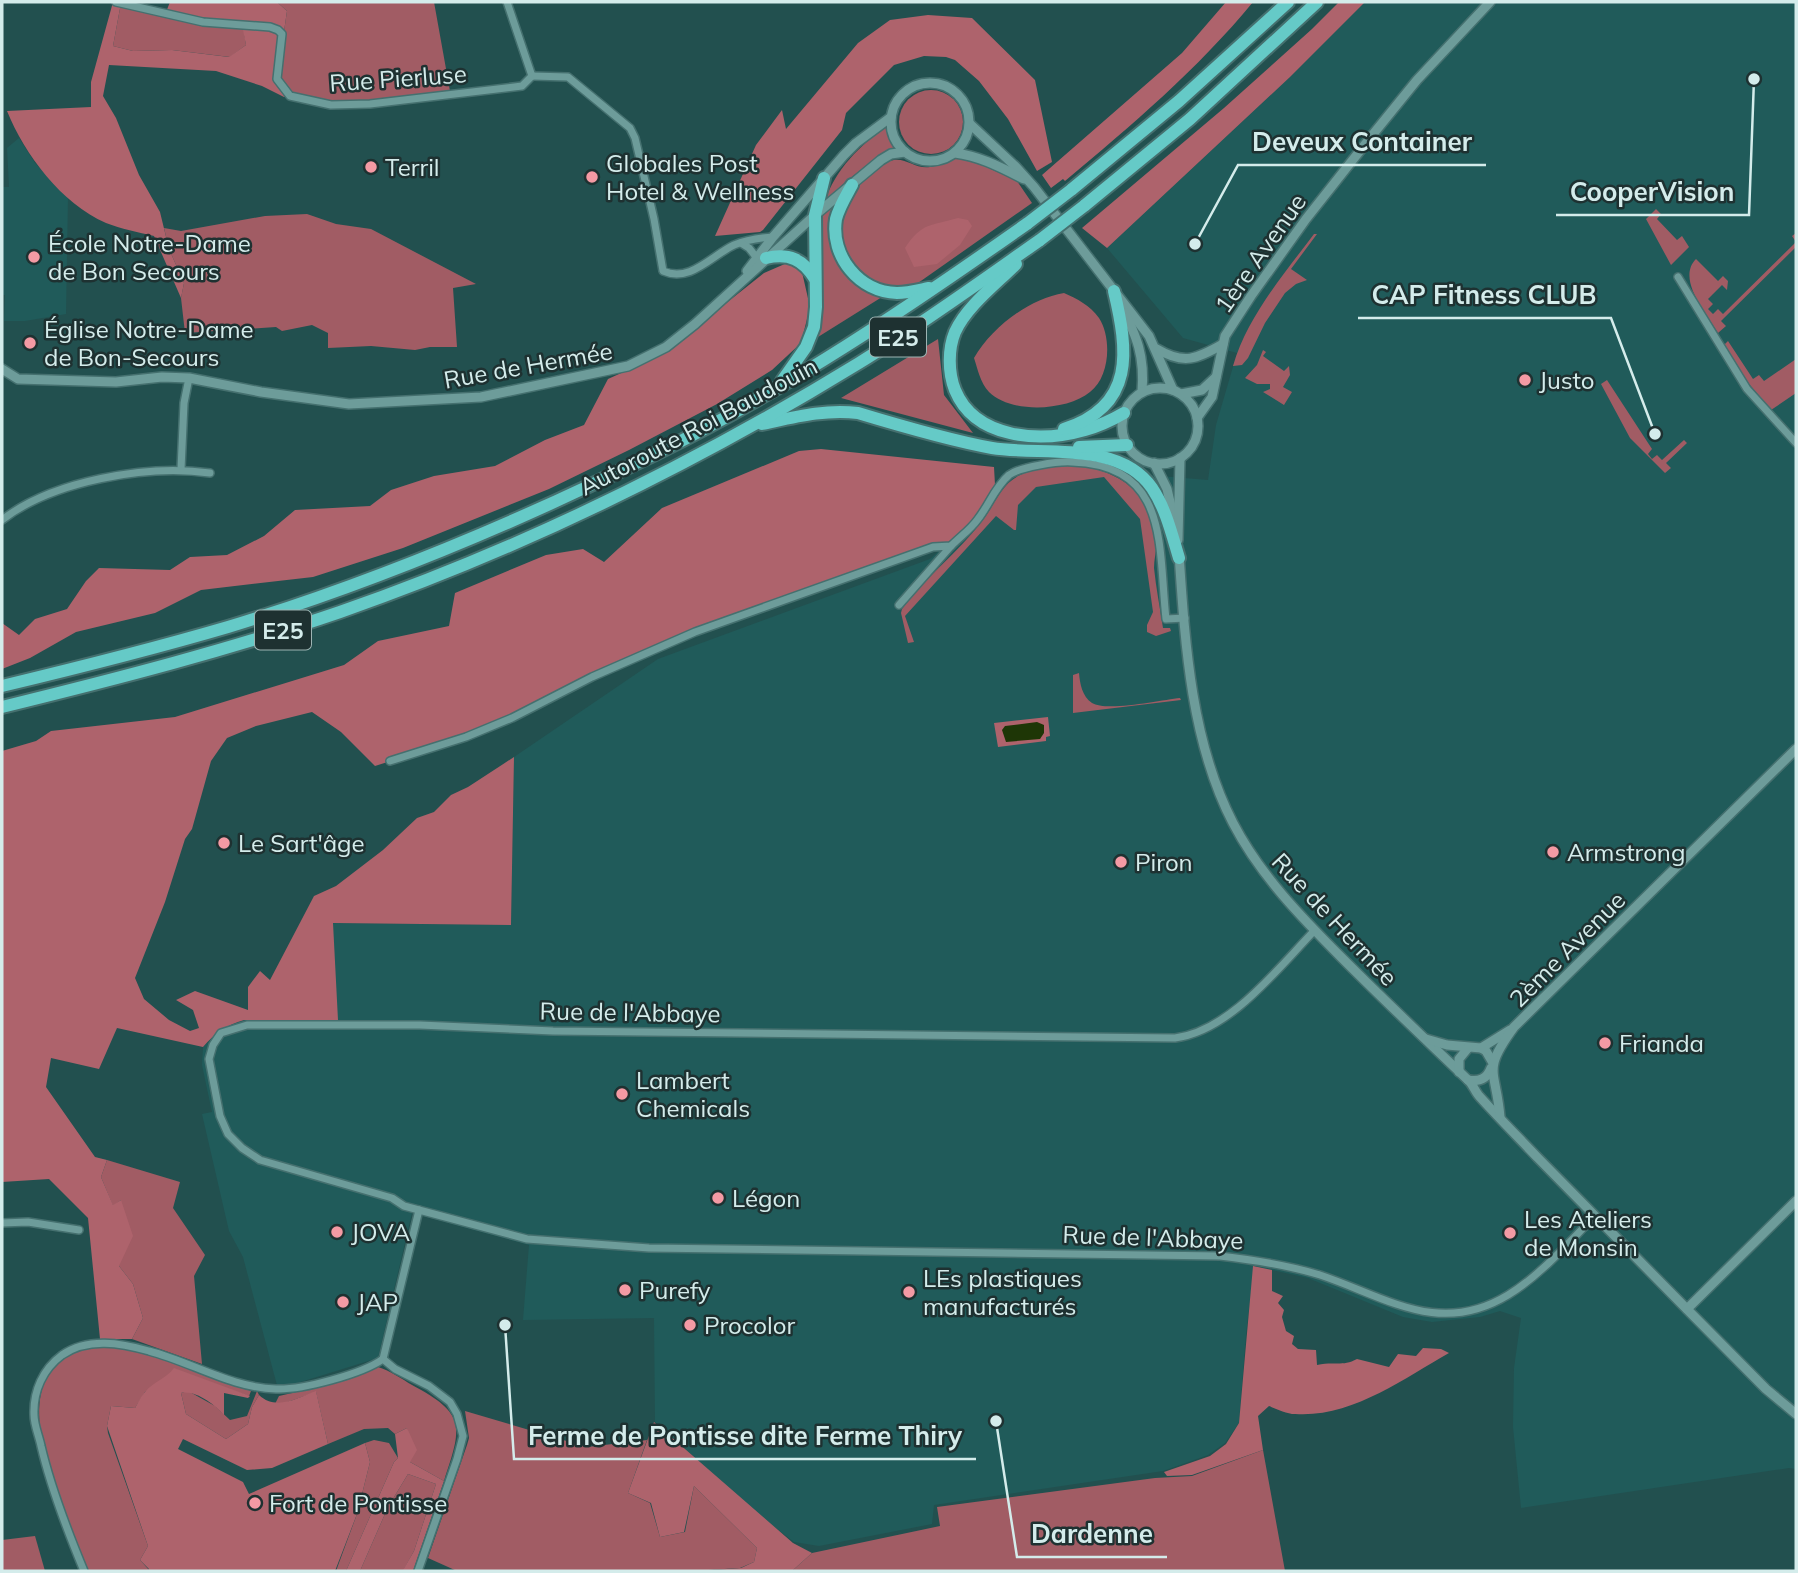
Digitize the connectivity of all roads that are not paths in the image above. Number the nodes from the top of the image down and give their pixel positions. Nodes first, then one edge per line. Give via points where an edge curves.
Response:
1 (116, 2) edge
2 (507, 2) edge
3 (1288, 2) edge
4 (1317, 2) edge
5 (1490, 2) edge
6 (532, 76) junction
7 (891, 117) junction
8 (970, 124) junction
9 (905, 152) junction
10 (954, 153) junction
11 (824, 178) junction
12 (1029, 181) junction
13 (852, 185) junction
14 (814, 215) junction
15 (773, 237) junction
16 (1040, 240) junction
17 (740, 243) junction
18 (761, 258) junction
19 (1678, 277) dead end
20 (816, 280) junction
21 (936, 287) junction
22 (1114, 291) junction
23 (1223, 344) junction
24 (1156, 348) junction
25 (2, 369) edge
26 (1217, 376) junction
27 (189, 378) junction
28 (777, 387) junction
29 (1142, 392) junction
30 (1177, 392) junction
31 (1124, 413) junction
32 (1197, 418) junction
33 (752, 426) junction
34 (1042, 435) junction
35 (1796, 443) edge
36 (1127, 444) junction
37 (1033, 451) junction
38 (1180, 458) junction
39 (1153, 463) junction
40 (181, 469) junction
41 (210, 473) dead end
42 (2, 520) edge
43 (1177, 528) junction
44 (951, 546) junction
45 (1179, 558) junction
46 (900, 605) dead end
47 (1185, 618) junction
48 (2, 686) edge
49 (2, 708) edge
50 (1796, 749) edge
51 (390, 761) dead end
52 (1315, 930) junction
53 (1514, 1027) junction
54 (1424, 1039) junction
55 (1468, 1048) junction
56 (1481, 1048) junction
57 (1492, 1065) junction
58 (1459, 1072) junction
59 (1468, 1080) junction
60 (1500, 1117) junction
61 (1796, 1201) edge
62 (419, 1210) junction
63 (1595, 1216) junction
64 (2, 1223) edge
65 (79, 1230) dead end
66 (1687, 1309) junction
67 (383, 1359) junction
68 (1796, 1414) edge
69 (84, 1571) edge
70 (418, 1571) edge

1 - 6 street, Rue Pierluse via 203,22 278,30 282,34 277,79 290,96 331,105 522,86
2 - 6 street
3 - 21 highway, Autoroute Roi Baudouin / E25, bridge via 1179,102 1071,190
4 - 16 highway, Autoroute Roi Baudouin / E25, bridge via 1190,118
5 - 23 street, 1ère Avenue via 1374,133 1274,262
6 - 17 street via 568,77 630,128 663,271 681,275
7 - 8 street, Rue de Hermée via 906,91 934,82 961,96
7 - 9 street via 894,136
7 - 11 street, Rue de Hermée via 856,143
8 - 10 street
8 - 12 street, Rue de Hermée
9 - 10 street, Rue de Hermée via 924,161
9 - 13 street, Rue de Hermée via 886,156
10 - 12 street, Rue de Hermée via 974,156
11 - 14 highway
11 - 15 street, Rue de Hermée
12 - 22 street, Rue de Hermée
13 - 14 street, Rue de Hermée
13 - 21 highway via 839,208 835,230 839,252 853,274 871,286 896,293
14 - 18 street, Rue de Hermée
14 - 20 highway
15 - 17 street
15 - 18 street, Rue de Hermée
16 - 33 highway, Autoroute Roi Baudouin / E25 via 861,362
16 - 34 highway via 962,321 950,360 956,392 978,421 999,431
17 - 18 street
18 - 20 highway via 794,258 806,265
18 - 27 street, Rue de Hermée via 695,324 652,356 628,366 481,397 349,404
19 - 35 street via 1747,389
20 - 28 highway via 811,338
21 - 28 highway, Autoroute Roi Baudouin / E25
22 - 24 street, Rue de Hermée
22 - 29 street, Rue de Hermée via 1140,347
22 - 34 highway via 1125,359 1117,386 1093,416
23 - 24 street via 1191,359
23 - 26 street, 1ère Avenue
24 - 30 street, Rue de Hermée
25 - 27 street, Rue de Hermée via 18,379 116,382
26 - 30 street via 1202,390
26 - 32 street, 1ère Avenue via 1212,397
27 - 40 street
28 - 48 highway, Autoroute Roi Baudouin / E25 via 657,453 439,552 228,626
29 - 30 street via 1163,388
29 - 31 street
30 - 32 street, Rue de Hermée via 1189,400
31 - 34 highway via 1085,430
31 - 36 street via 1122,429
32 - 38 street, Rue de Hermée via 1196,440
33 - 37 highway via 841,411 993,448
33 - 49 highway, Autoroute Roi Baudouin / E25 via 461,566 235,646
36 - 37 highway
36 - 39 street, Rue de Hermée via 1138,457
37 - 45 highway via 1093,454 1136,472 1152,487
38 - 39 street
38 - 43 street, Rue de Hermée
39 - 43 street, Rue de Hermée via 1167,489
40 - 41 street
40 - 42 street via 104,478 40,496
43 - 45 street, Rue de Hermée
44 - 46 street
44 - 47 street via 978,520 1011,474 1068,461 1094,463 1110,468 1146,495 1161,552 1166,619
44 - 51 street via 933,547 695,632 512,718
45 - 47 street, Rue de Hermée
47 - 52 street, Rue de Hermée via 1202,738 1222,799 1244,844
50 - 53 street, 2ème Avenue
52 - 54 street, Rue de Hermée
52 - 62 street, Rue de l'Abbaye via 1232,1013 1203,1031 1175,1038 247,1024 221,1033 209,1059 220,1116 228,1134 242,1148 260,1160
53 - 56 street, 2ème Avenue
53 - 57 street, 2ème Avenue
54 - 55 street
54 - 58 street, Rue de Hermée
55 - 56 street
55 - 58 street via 1458,1059
56 - 57 street
57 - 59 street via 1485,1078
57 - 60 street
58 - 59 street, Rue de Hermée
59 - 60 street, Rue de Hermée
60 - 63 street, Rue de Hermée
61 - 66 street
62 - 63 street, Rue de l'Abbaye via 527,1238 649,1248 1220,1256 1295,1268 1401,1307 1443,1314 1467,1312 1511,1294
62 - 67 street
63 - 66 street, Rue de Hermée
64 - 65 street
66 - 68 street, Rue de Hermée
67 - 69 street via 328,1380 276,1389 118,1344 99,1342 70,1350 54,1361 37,1389 34,1418 48,1476
67 - 70 street via 450,1402 463,1436

